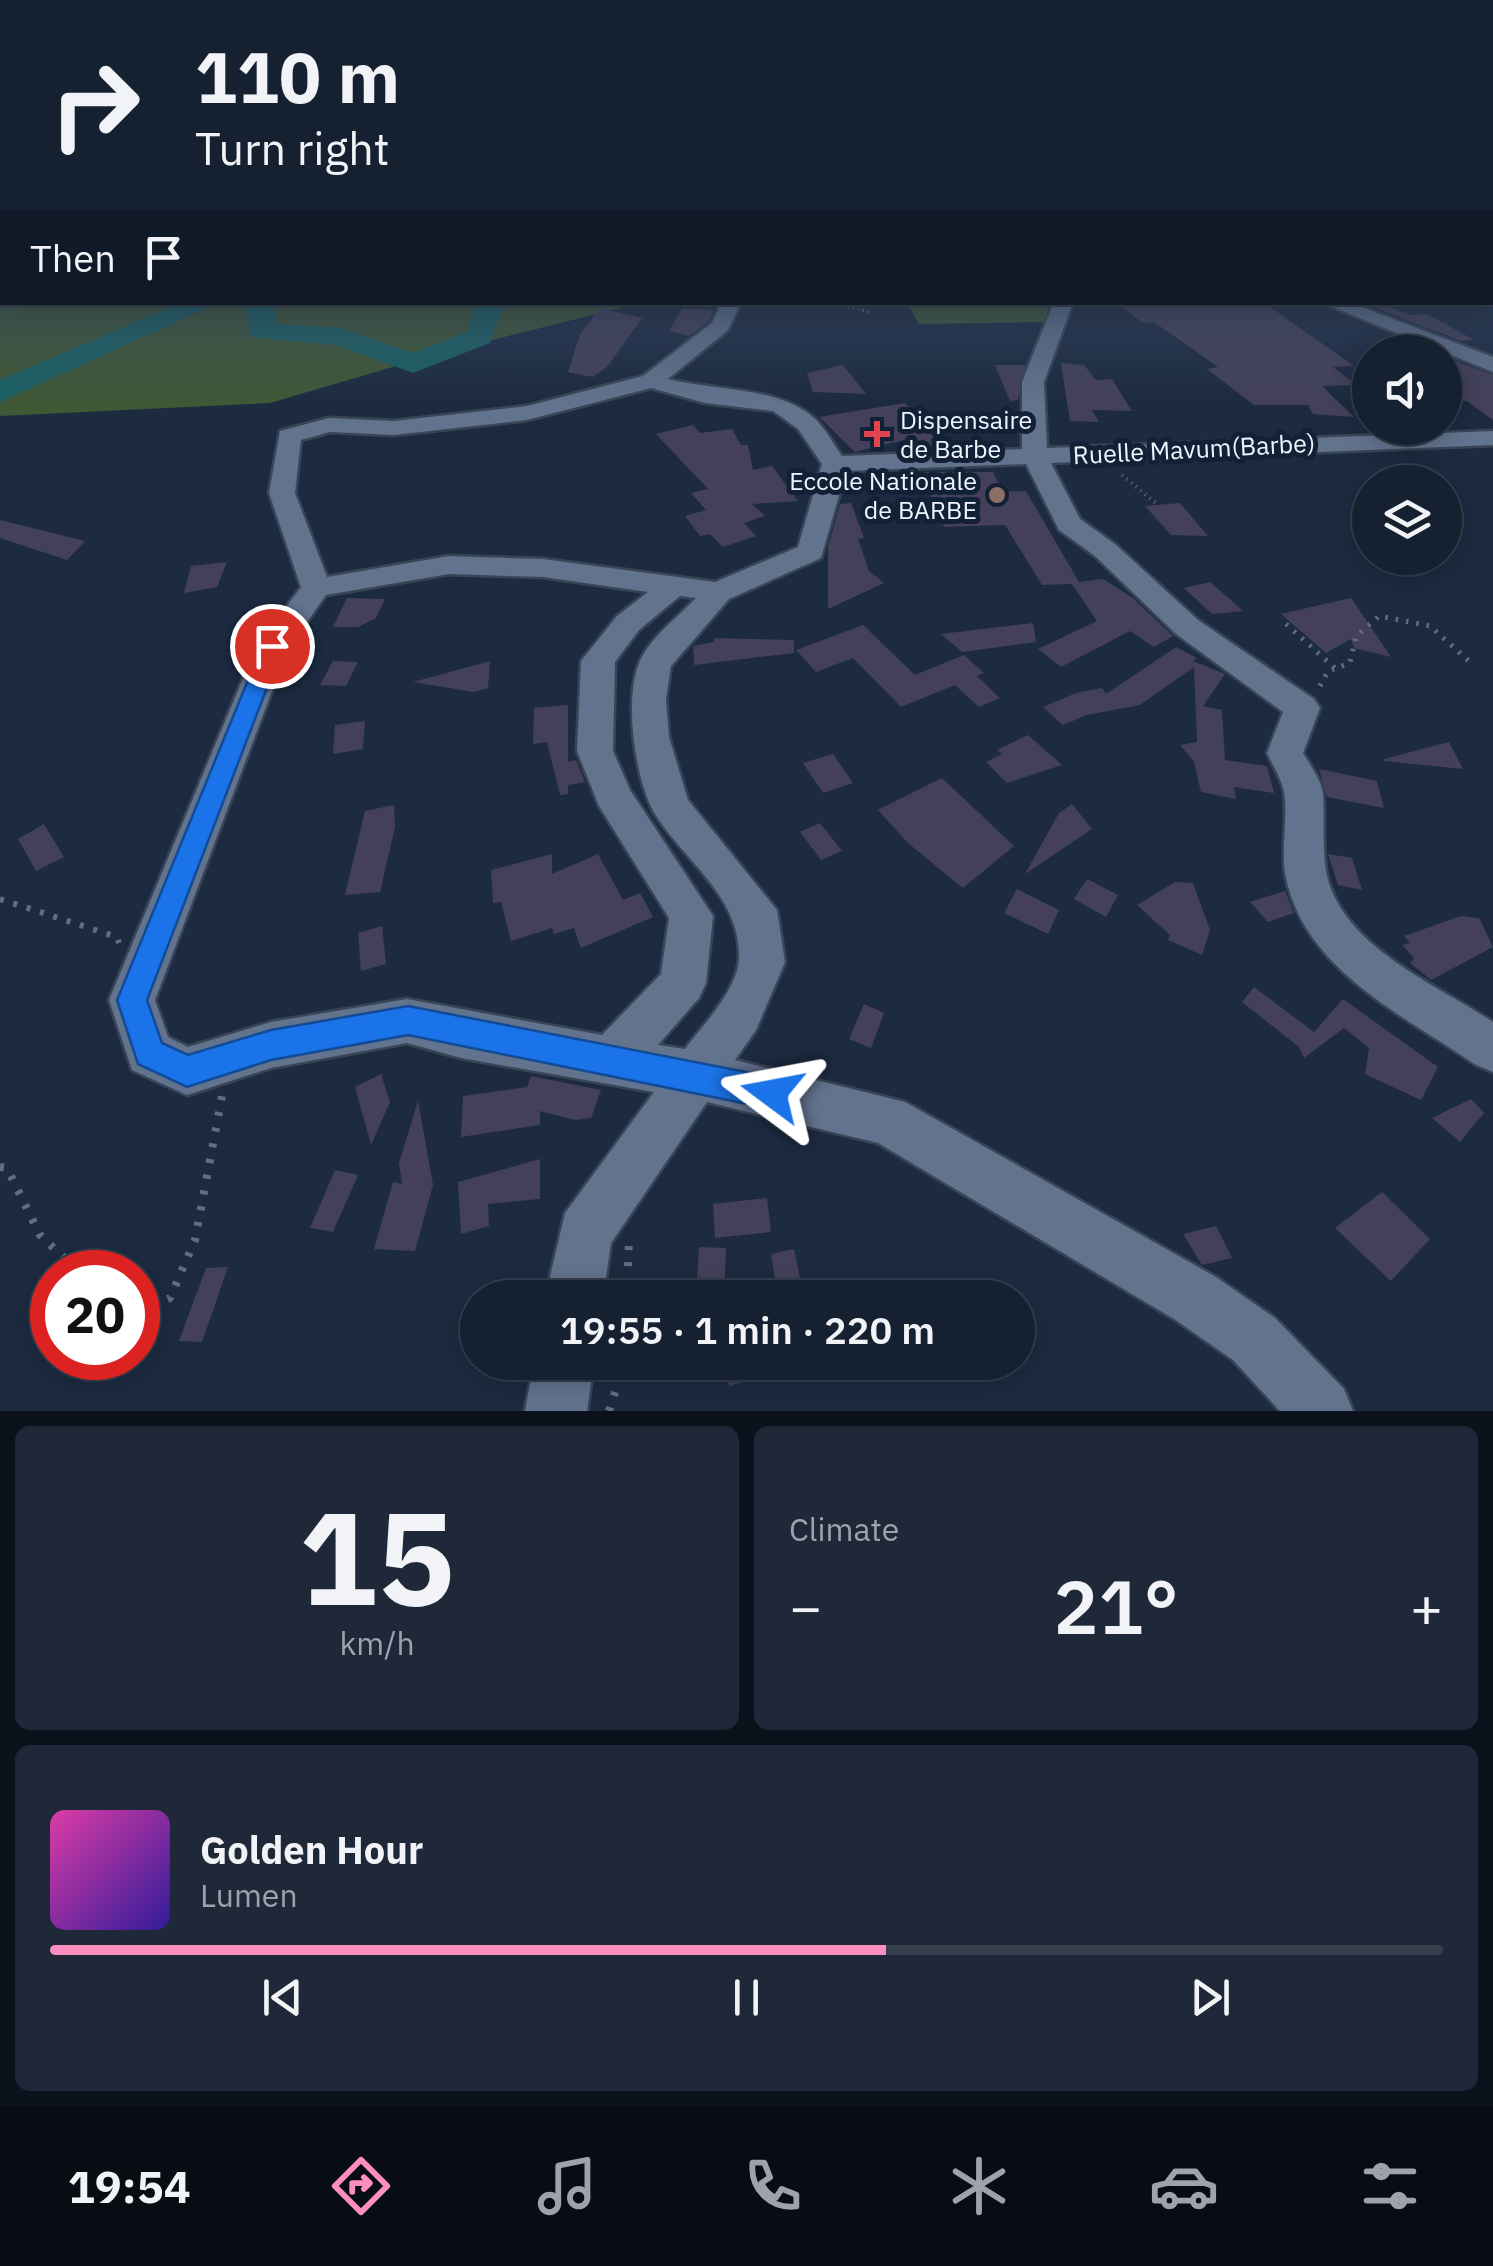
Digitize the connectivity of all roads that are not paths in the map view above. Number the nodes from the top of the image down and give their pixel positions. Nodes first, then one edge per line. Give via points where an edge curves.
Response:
1 (731, 305) edge
2 (1063, 305) edge
3 (1337, 305) edge
4 (1493, 365) edge
5 (650, 381) junction
6 (1493, 438) edge
7 (1035, 456) junction
8 (834, 464) junction
9 (674, 586) junction
10 (316, 588) junction
11 (718, 592) junction
12 (1493, 1049) edge
13 (612, 1061) junction
14 (696, 1075) junction
15 (577, 1280) edge
16 (561, 1380) edge
17 (556, 1411) edge
18 (1322, 1411) edge

1 - 5 street via 721,326
2 - 7 street via 1033,382
3 - 4 street
5 - 8 street via 779,405 807,424
5 - 10 street via 527,412 394,428 328,425 289,436 282,493
6 - 7 street, Ruelle Mavum(Barbe)
7 - 8 street, Ruelle Mavum(Barbe)
7 - 12 street via 1068,524 1188,627 1302,708 1285,753 1304,791 1306,875 1324,921 1354,956
8 - 11 street via 811,552
9 - 10 street via 543,568 449,565
9 - 11 street
9 - 13 street via 628,623 598,661 595,752 613,796 692,916 683,983
10 - 13 street via 272,646 132,1000 150,1053 187,1071 271,1045 408,1021
11 - 14 street via 655,663 650,699 650,737 670,806 756,910 762,962 739,1014
13 - 14 street
14 - 15 street via 584,1234
14 - 18 street via 887,1120 1195,1298 1254,1339
16 - 17 street

